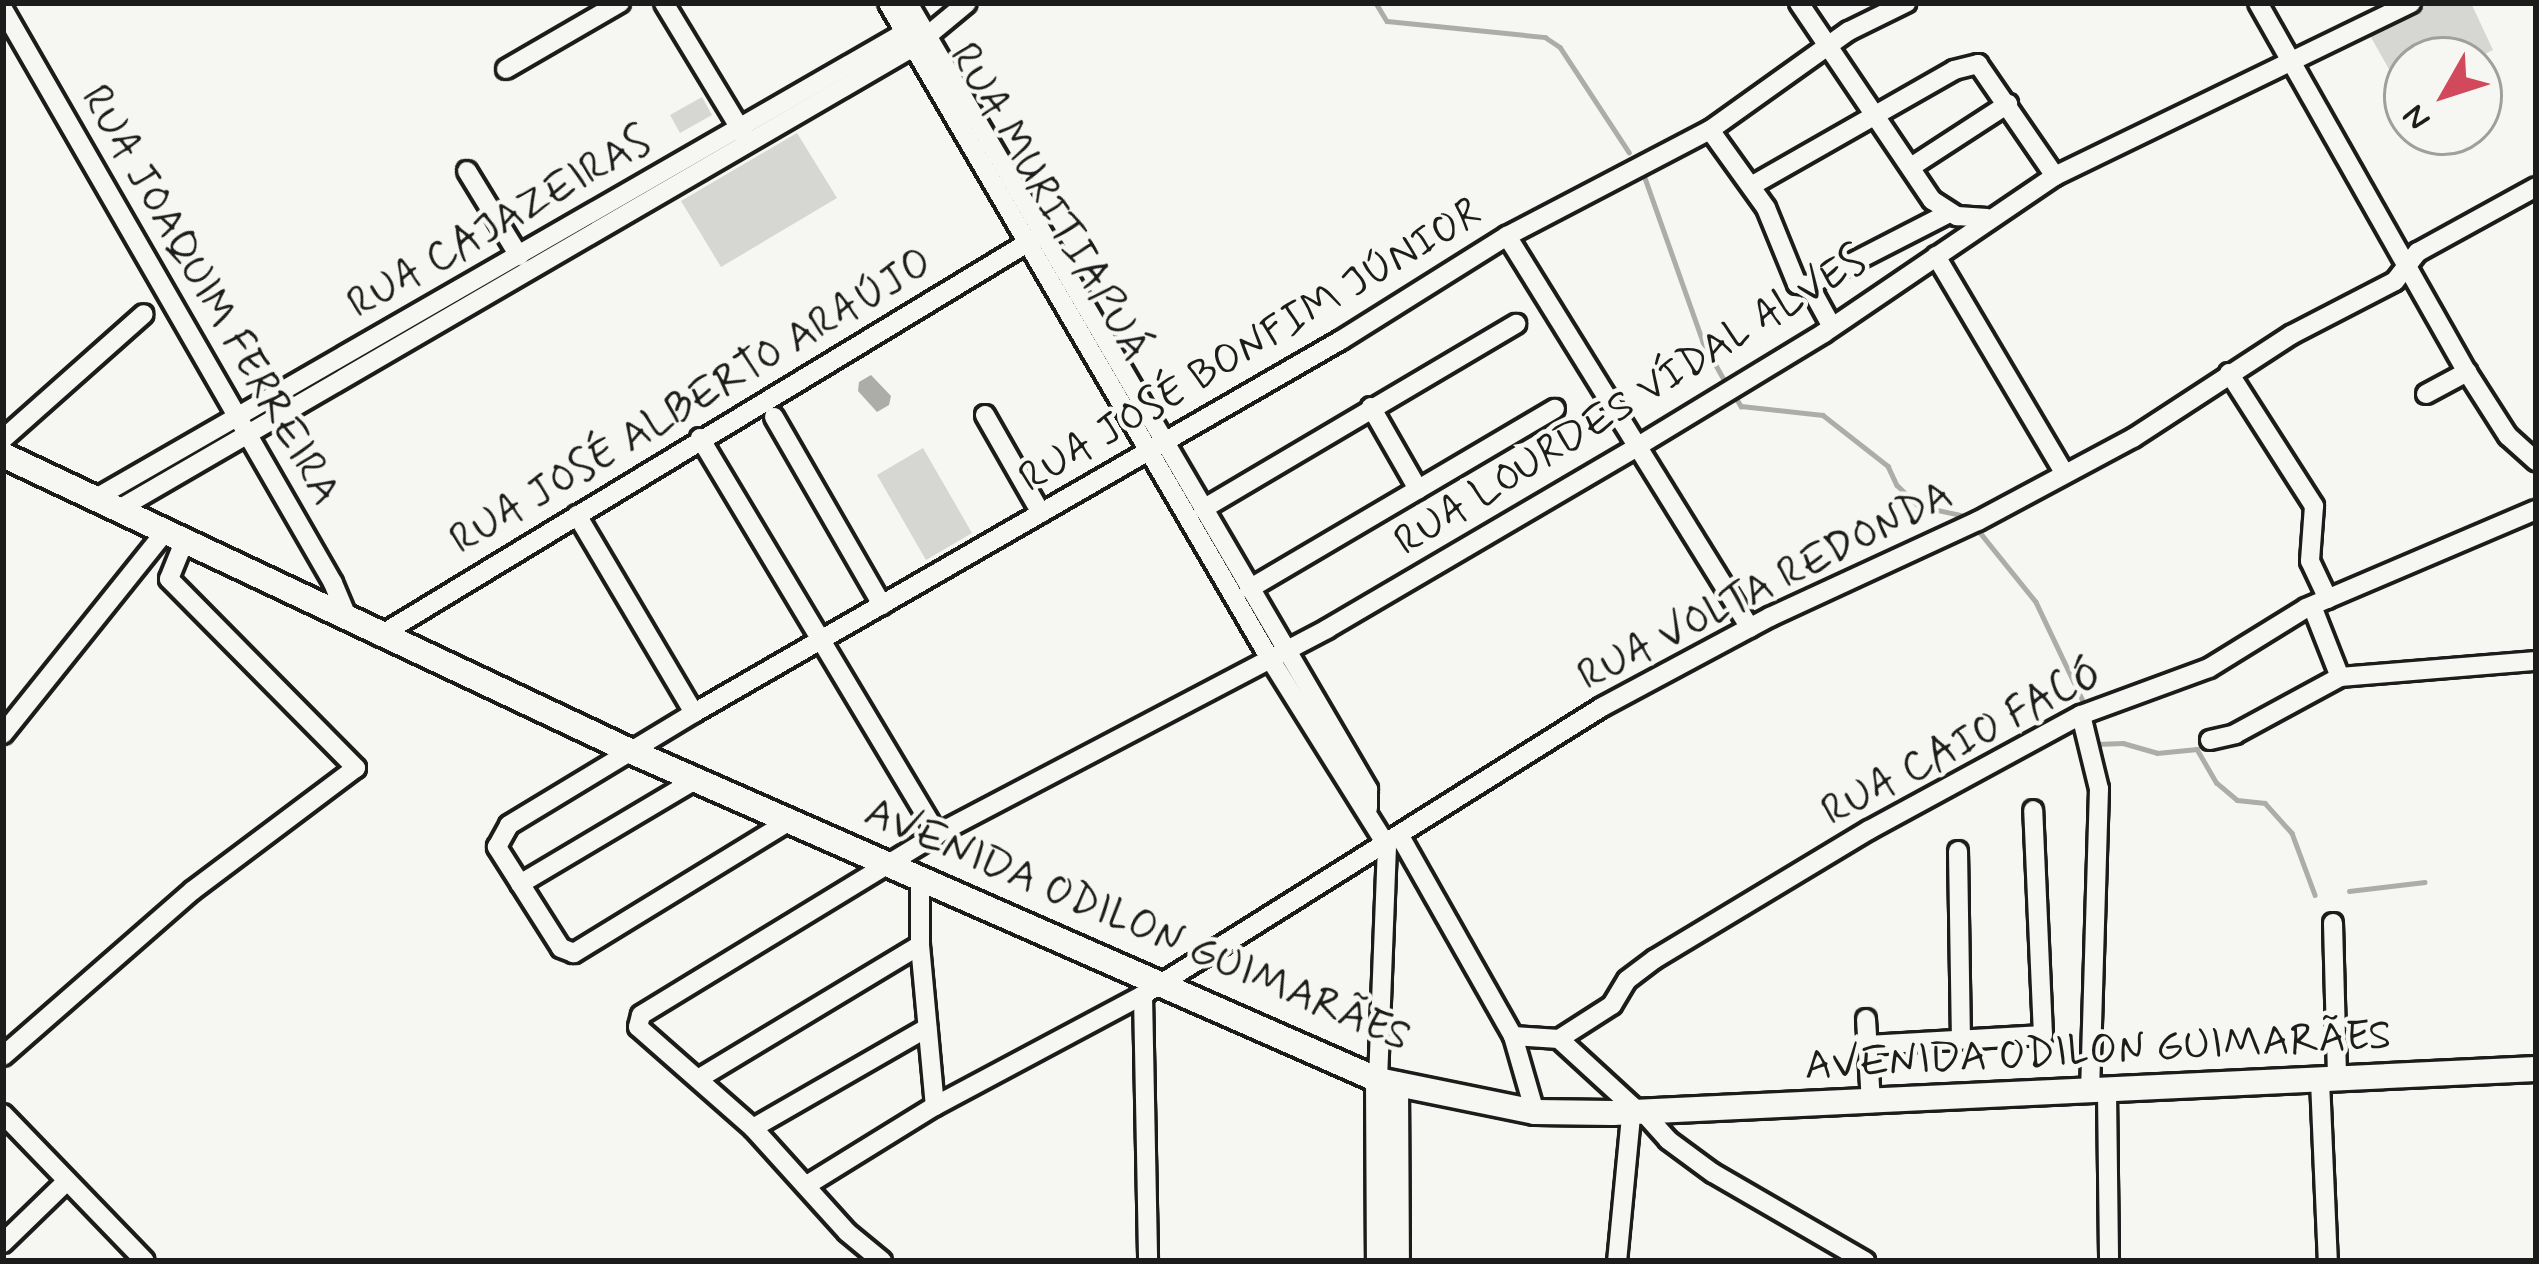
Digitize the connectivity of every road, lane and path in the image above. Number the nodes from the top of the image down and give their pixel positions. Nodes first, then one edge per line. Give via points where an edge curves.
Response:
1 (620, 3) edge
2 (664, 3) edge
3 (889, 3) edge
4 (908, 3) edge
5 (967, 3) edge
6 (1798, 3) edge
7 (1906, 3) edge
8 (2258, 3) edge
9 (2402, 5) edge
10 (3, 9) edge
11 (917, 34) junction
12 (1826, 50) junction
13 (2290, 59) junction
14 (506, 69) dead end
15 (2008, 104) junction
16 (1873, 117) junction
17 (738, 125) junction
18 (1710, 130) junction
19 (750, 144) junction
20 (1911, 166) junction
21 (467, 171) dead end
22 (2054, 176) junction
23 (1751, 186) junction
24 (2536, 187) edge
25 (1949, 213) junction
26 (1987, 218) junction
27 (1507, 236) junction
28 (1036, 238) junction
29 (519, 256) junction
30 (1936, 256) junction
31 (2410, 268) junction
32 (1809, 285) junction
33 (144, 314) dead end
34 (1516, 324) dead end
35 (1831, 325) junction
36 (2467, 372) junction
37 (2229, 373) junction
38 (2426, 394) dead end
39 (1371, 407) junction
40 (1556, 409) dead end
41 (985, 415) dead end
42 (774, 417) dead end
43 (242, 428) junction
44 (3, 439) edge
45 (700, 439) junction
46 (1158, 447) junction
47 (1635, 448) junction
48 (3, 455) edge
49 (2536, 461) edge
50 (2065, 474) junction
51 (1418, 489) junction
52 (107, 503) junction
53 (1203, 509) junction
54 (2536, 510) edge
55 (1041, 513) junction
56 (577, 514) junction
57 (174, 537) junction
58 (1249, 589) junction
59 (2320, 603) junction
60 (882, 605) junction
61 (349, 621) junction
62 (1750, 628) junction
63 (379, 636) junction
64 (817, 641) junction
65 (1277, 653) junction
66 (2536, 662) edge
67 (2340, 677) junction
68 (694, 713) junction
69 (2081, 715) junction
70 (3, 734) edge
71 (2210, 740) dead end
72 (630, 752) junction
73 (697, 779) junction
74 (2033, 809) dead end
75 (791, 820) junction
76 (937, 834) junction
77 (1394, 842) junction
78 (1958, 851) dead end
79 (889, 864) junction
80 (920, 877) junction
81 (520, 884) junction
82 (2333, 923) dead end
83 (920, 946) junction
84 (1152, 990) junction
85 (1866, 1019) dead end
86 (927, 1028) junction
87 (1513, 1036) junction
88 (1961, 1036) junction
89 (1559, 1039) junction
90 (1868, 1045) junction
91 (3, 1056) edge
92 (2536, 1069) edge
93 (698, 1078) junction
94 (2329, 1080) junction
95 (1387, 1082) junction
96 (2098, 1092) junction
97 (1871, 1103) junction
98 (935, 1106) junction
99 (1535, 1112) junction
100 (1639, 1113) junction
101 (3, 1114) edge
102 (753, 1128) junction
103 (67, 1181) junction
104 (807, 1185) junction
105 (3, 1243) edge
106 (1388, 1254) edge
107 (145, 1261) edge
108 (882, 1261) edge
109 (1148, 1261) edge
110 (1617, 1261) edge
111 (1865, 1261) edge
112 (2109, 1261) edge
113 (2328, 1261) edge

1 - 14 street
2 - 17 street
3 - 11 street, RUA MURITIAPUÁ
4 - 11 street, RUA MURITIAPUÁ
5 - 11 street, RUA CAJAZEIRAS
6 - 12 street
7 - 12 street, RUA JOSÉ BONFIM JÚNIOR
8 - 13 street
9 - 13 street, RUA LOURDES VÍDAL ALVES
10 - 43 street, RUA JOAQUIM FERREIRA
11 - 17 street, RUA CAJAZEIRAS
11 - 19 street, RUA CAJAZEIRAS
11 - 28 street, RUA MURITIAPUÁ
12 - 16 street
12 - 18 street, RUA JOSÉ BONFIM JÚNIOR
13 - 22 street, RUA LOURDES VÍDAL ALVES
13 - 31 street
15 - 16 street via 1984,67 1967,65
15 - 20 street
15 - 22 street
16 - 20 street
16 - 23 street
17 - 19 street
17 - 29 street, RUA CAJAZEIRAS
18 - 23 street
18 - 27 street, RUA JOSÉ BONFIM JÚNIOR
19 - 43 street, RUA CAJAZEIRAS
20 - 25 street
21 - 29 street
22 - 26 street, RUA LOURDES VÍDAL ALVES
23 - 32 street via 1793,277
24 - 31 street, RUA VOLTA REDONDA via 2418,252
25 - 26 street
25 - 32 street
26 - 30 street, RUA LOURDES VÍDAL ALVES
27 - 46 street, RUA JOSÉ BONFIM JÚNIOR
27 - 47 street
28 - 45 street, RUA JOSÉ ALBERTO ARAÚJO
28 - 46 street, RUA MURITIAPUÁ
29 - 43 street, RUA CAJAZEIRAS
30 - 35 street, RUA LOURDES VÍDAL ALVES
30 - 50 street
31 - 36 street
31 - 37 street, RUA VOLTA REDONDA
32 - 35 street
33 - 44 street
34 - 39 street
35 - 47 street, RUA LOURDES VÍDAL ALVES
36 - 38 street
36 - 49 street via 2508,436
37 - 50 street, RUA VOLTA REDONDA
37 - 59 street via 2314,506 2310,561
39 - 51 street
39 - 53 street
40 - 51 street
41 - 55 street
42 - 60 street
43 - 52 street, RUA CAJAZEIRAS
43 - 61 street, RUA JOAQUIM FERREIRA
45 - 56 street, RUA JOSÉ ALBERTO ARAÚJO
45 - 64 street
46 - 53 street, RUA MURITIAPUÁ
46 - 55 street, RUA JOSÉ BONFIM JÚNIOR
46 - 65 street, RUA MURITIAPUÁ
47 - 62 street
47 - 65 street, RUA LOURDES VÍDAL ALVES
48 - 52 street, AVENIDA ODILON GUIMARÃES
50 - 62 street, RUA VOLTA REDONDA
51 - 58 street
52 - 57 street, AVENIDA ODILON GUIMARÃES
53 - 58 street, RUA MURITIAPUÁ
54 - 59 street, RUA CAIO FACÓ
55 - 60 street, RUA JOSÉ BONFIM JÚNIOR
56 - 63 street, RUA JOSÉ ALBERTO ARAÚJO
56 - 68 street
57 - 61 street, AVENIDA ODILON GUIMARÃES
57 - 70 street
57 - 91 street via 170,580 356,768 192,891
58 - 65 street, RUA MURITIAPUÁ
59 - 67 street
59 - 69 street, RUA CAIO FACÓ via 2209,668
60 - 64 street, RUA JOSÉ BONFIM JÚNIOR
61 - 63 street, AVENIDA ODILON GUIMARÃES
62 - 77 street, RUA VOLTA REDONDA via 1543,742
63 - 72 street, AVENIDA ODILON GUIMARÃES
64 - 68 street, RUA JOSÉ BONFIM JÚNIOR
64 - 76 street
65 - 76 street, RUA LOURDES VÍDAL ALVES
65 - 77 street, RUA MURITIAPUÁ via 1352,795
66 - 67 street
67 - 71 street
68 - 72 street, RUA JOSÉ BONFIM JÚNIOR
69 - 89 street, RUA CAIO FACÓ via 1763,892 1639,970 1612,1005
69 - 96 street via 2099,789
72 - 73 street, AVENIDA ODILON GUIMARÃES
72 - 81 street, RUA JOSÉ BONFIM JÚNIOR via 496,839
73 - 75 street, AVENIDA ODILON GUIMARÃES
73 - 81 street
74 - 88 street via 2042,1035
75 - 79 street, AVENIDA ODILON GUIMARÃES
75 - 81 street via 580,951 561,948
76 - 79 street, RUA LOURDES VÍDAL ALVES
77 - 84 street, RUA VOLTA REDONDA
77 - 87 street, RUA MURITIAPUÁ
77 - 95 street
78 - 88 street
79 - 80 street, AVENIDA ODILON GUIMARÃES
79 - 93 street, RUA LOURDES VÍDAL ALVES via 641,1015 638,1027
80 - 83 street
80 - 84 street, AVENIDA ODILON GUIMARÃES
82 - 94 street
83 - 86 street
83 - 93 street
84 - 95 street, AVENIDA ODILON GUIMARÃES
84 - 98 street, RUA VOLTA REDONDA
84 - 109 street
85 - 90 street
86 - 98 street
86 - 102 street
87 - 89 street
87 - 99 street, RUA MURITIAPUÁ
88 - 90 street
89 - 100 street
90 - 97 street
92 - 94 street, AVENIDA ODILON GUIMARÃES
93 - 102 street
94 - 96 street, AVENIDA ODILON GUIMARÃES
94 - 113 street
95 - 99 street, AVENIDA ODILON GUIMARÃES
95 - 106 street
96 - 97 street, AVENIDA ODILON GUIMARÃES
96 - 112 street
97 - 100 street, AVENIDA ODILON GUIMARÃES
98 - 104 street, RUA VOLTA REDONDA
99 - 100 street, AVENIDA ODILON GUIMARÃES
100 - 110 street
100 - 111 street via 1713,1173
101 - 103 street
102 - 104 street
103 - 105 street
103 - 107 street
104 - 108 street

